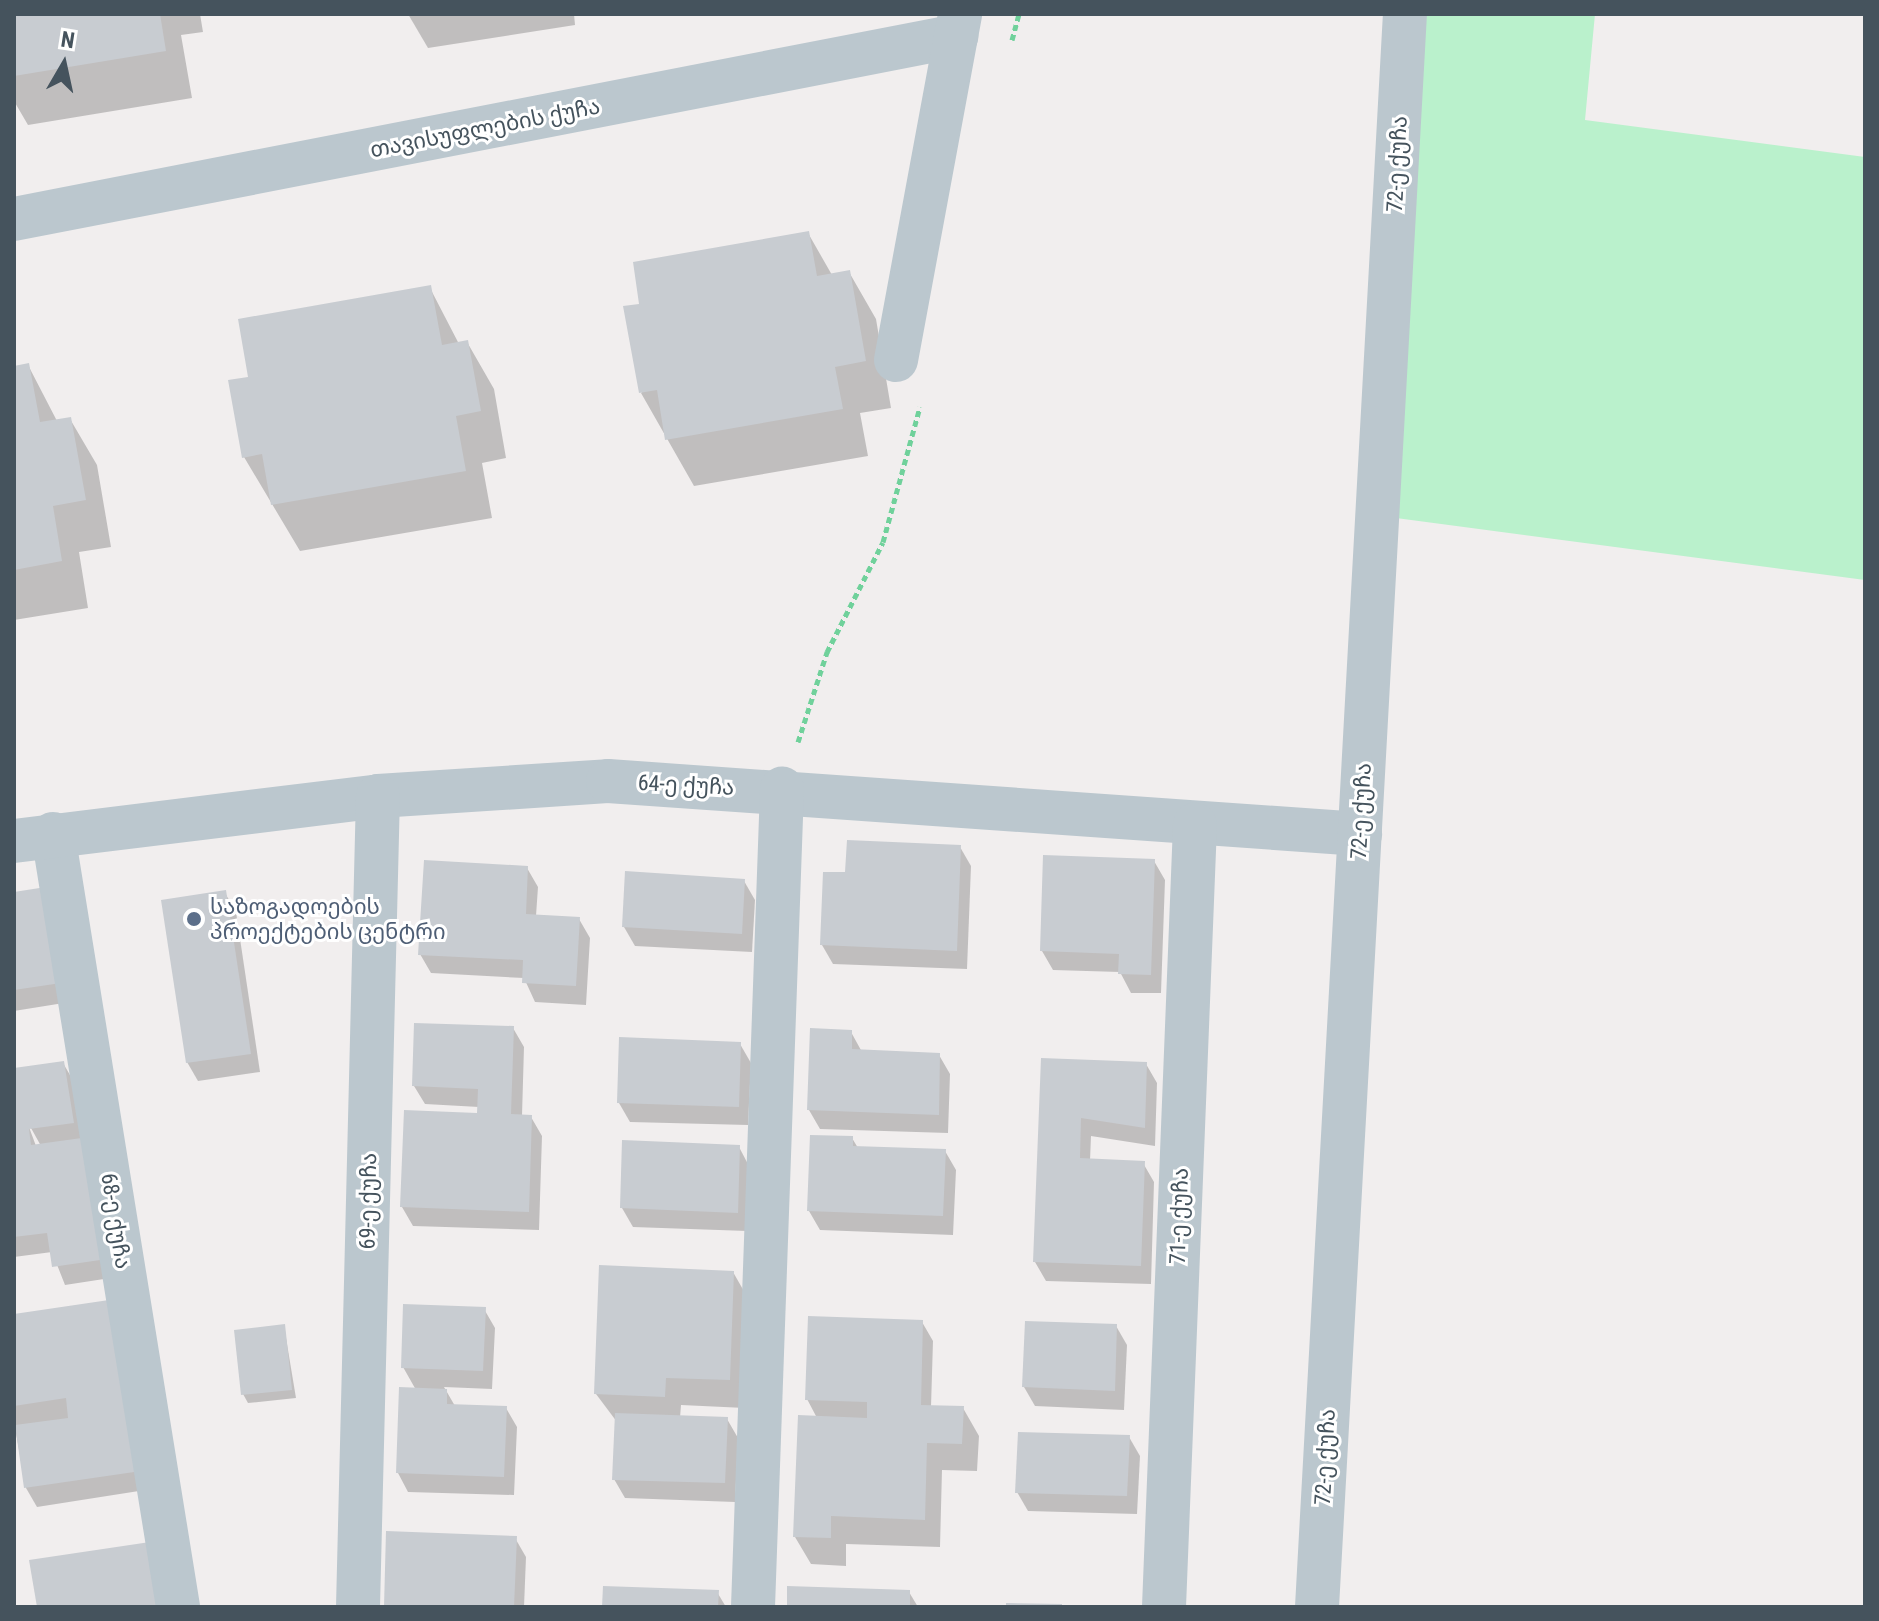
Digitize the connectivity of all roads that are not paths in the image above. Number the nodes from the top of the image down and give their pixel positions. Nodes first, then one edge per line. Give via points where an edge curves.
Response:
1 (1405, 14) edge
2 (958, 25) edge
3 (14, 219) edge
4 (896, 360) dead end
5 (782, 789) junction
6 (378, 796) junction
7 (1195, 825) junction
8 (1360, 834) junction
9 (34, 838) edge
10 (178, 1607) edge
11 (358, 1607) edge
12 (753, 1607) edge
13 (1164, 1607) edge
14 (1317, 1607) edge

1 - 8 street, 72-ე ქუჩა
2 - 3 street, თავისუფლების ქუჩა
2 - 4 street
5 - 6 street, 64-ე ქუჩა via 608,781
5 - 7 street, 64-ე ქუჩა
5 - 12 street
6 - 9 street, 64-ე ქუჩა
6 - 11 street, 69-ე ქუჩა
7 - 8 street, 64-ე ქუჩა
7 - 13 street, 71-ე ქუჩა
8 - 14 street, 72-ე ქუჩა
9 - 10 street, 68-ე ქუჩა

